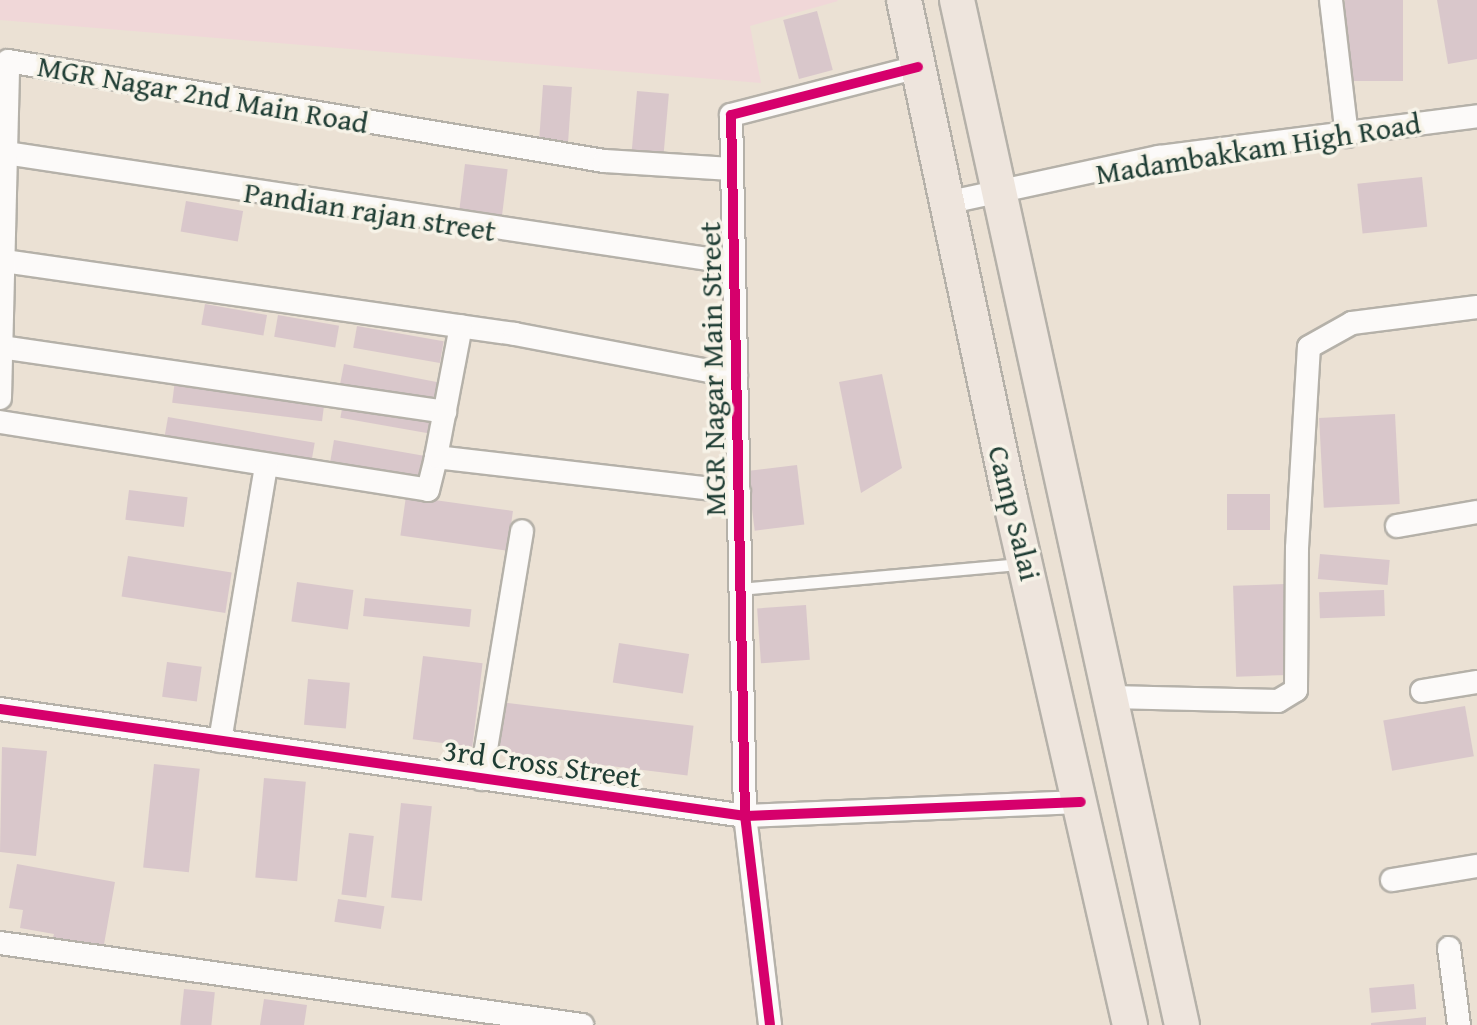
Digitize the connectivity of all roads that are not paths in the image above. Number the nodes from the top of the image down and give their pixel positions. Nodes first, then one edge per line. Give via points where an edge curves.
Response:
1 (904, 0) edge
2 (957, 0) edge
3 (1331, 0) edge
4 (918, 67) junction
5 (1477, 116) edge
6 (1347, 136) junction
7 (6, 153) junction
8 (732, 169) junction
9 (996, 195) junction
10 (946, 203) junction
11 (4, 261) junction
12 (734, 263) junction
13 (1477, 307) edge
14 (461, 326) junction
15 (1, 347) edge
16 (736, 376) junction
17 (0, 398) edge
18 (445, 412) junction
19 (0, 422) edge
20 (436, 457) junction
21 (266, 465) junction
22 (739, 492) junction
23 (1477, 512) edge
24 (1397, 526) dead end
25 (522, 531) dead end
26 (1028, 563) junction
27 (739, 589) junction
28 (1477, 682) edge
29 (1422, 691) dead end
30 (1111, 697) junction
31 (0, 709) edge
32 (220, 741) junction
33 (481, 779) junction
34 (1081, 802) junction
35 (745, 816) junction
36 (1477, 866) edge
37 (1392, 880) dead end
38 (0, 943) edge
39 (1449, 948) dead end
40 (582, 1025) edge
41 (770, 1025) edge
42 (1130, 1025) edge
43 (1182, 1025) edge
44 (1459, 1025) edge

1 - 4 main road, Camp Salai
2 - 9 main road, Camp Salai
3 - 6 street
4 - 8 street, MGR Nagar Main Street via 731,115
4 - 10 main road, Camp Salai
5 - 6 street, Madambakkam High Road
6 - 9 street, Madambakkam High Road via 1159,157
7 - 8 street, MGR Nagar 2nd Main Road via 8,61 604,161
7 - 11 street, MGR Nagar 2nd Main Road
7 - 12 street, Pandian rajan street
8 - 12 street, MGR Nagar Main Street
9 - 10 street, Madambakkam High Road
9 - 30 main road, Camp Salai
10 - 26 main road, Camp Salai
11 - 14 street
11 - 15 street, MGR Nagar 2nd Main Road
12 - 16 street, MGR Nagar Main Street
13 - 30 street via 1352,323 1317,339 1305,363 1296,690 1278,701
14 - 16 street
14 - 18 street
15 - 17 street, MGR Nagar 2nd Main Road
15 - 18 street
16 - 22 street, MGR Nagar Main Street
18 - 20 street
19 - 21 street
20 - 21 street via 428,490
20 - 22 street
21 - 32 street
22 - 27 street, MGR Nagar Main Street
23 - 24 street
25 - 33 street
26 - 27 lane
26 - 34 main road, Camp Salai
27 - 35 street, MGR Nagar Main Street
28 - 29 street
30 - 43 main road, Camp Salai
31 - 32 street, 3rd Cross Street
32 - 33 street, 3rd Cross Street
33 - 35 street, 3rd Cross Street
34 - 35 street, 3rd Cross Street
34 - 42 main road, Camp Salai
35 - 41 street, MGR Nagar Main Street
36 - 37 street
38 - 40 street
39 - 44 street

